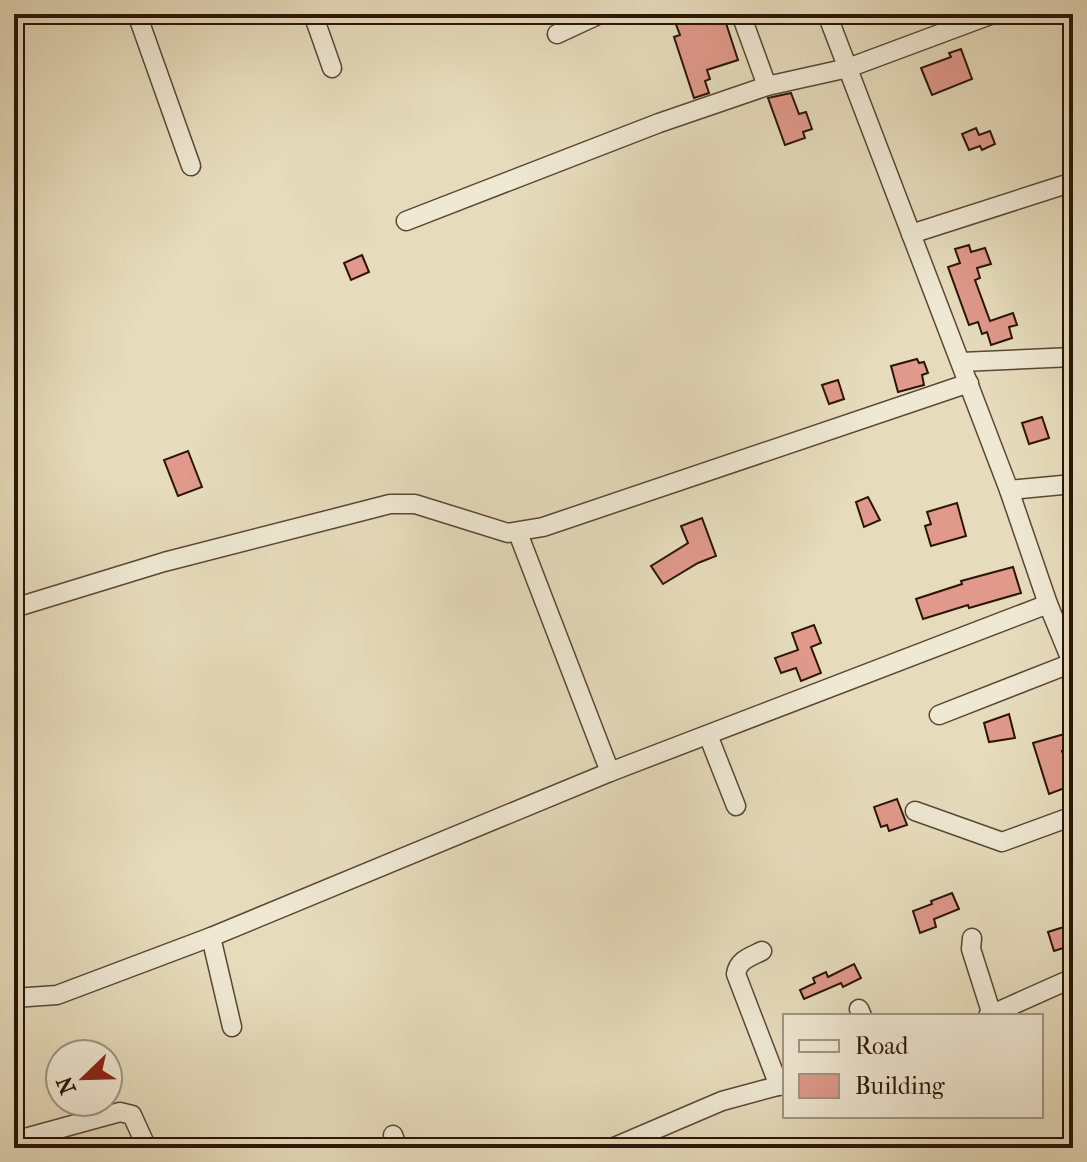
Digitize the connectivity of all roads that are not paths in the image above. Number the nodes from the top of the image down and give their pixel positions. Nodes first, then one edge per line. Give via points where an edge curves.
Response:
1 (137, 14) edge
2 (313, 14) edge
3 (600, 14) edge
4 (827, 14) edge
5 (993, 14) edge
6 (743, 20) dead end
7 (557, 34) dead end
8 (332, 68) dead end
9 (848, 68) junction
10 (767, 86) junction
11 (191, 166) dead end
12 (1073, 182) edge
13 (406, 221) dead end
14 (911, 234) junction
15 (1073, 357) edge
16 (961, 362) junction
17 (969, 383) junction
18 (1073, 484) edge
19 (1009, 490) junction
20 (518, 533) junction
21 (1048, 604) junction
22 (14, 608) edge
23 (1073, 664) edge
24 (939, 715) dead end
25 (708, 735) junction
26 (610, 772) junction
27 (736, 806) dead end
28 (915, 811) dead end
29 (1073, 816) edge
30 (211, 937) junction
31 (972, 938) dead end
32 (762, 951) dead end
33 (1073, 978) edge
34 (14, 998) edge
35 (990, 1014) edge
36 (992, 1014) edge
37 (232, 1027) dead end
38 (782, 1085) edge
39 (14, 1141) edge
40 (147, 1148) edge
41 (612, 1148) edge

1 - 11 street
2 - 8 street
3 - 7 street
4 - 9 street
5 - 9 street
6 - 10 street
9 - 10 street
9 - 14 street
10 - 13 street
12 - 14 street
14 - 16 street
15 - 16 street
16 - 17 street
17 - 19 street
17 - 20 street
18 - 19 street
19 - 21 street
20 - 22 street via 415,504 390,504 164,562
20 - 26 street
21 - 23 street
21 - 25 street
23 - 24 street
25 - 26 street
25 - 27 street
26 - 30 street
28 - 29 street via 1002,842
30 - 34 street via 57,995
30 - 37 street
31 - 35 street
32 - 38 street via 743,960 736,974
33 - 36 street
38 - 41 street via 722,1101
39 - 40 street via 120,1112 132,1115

